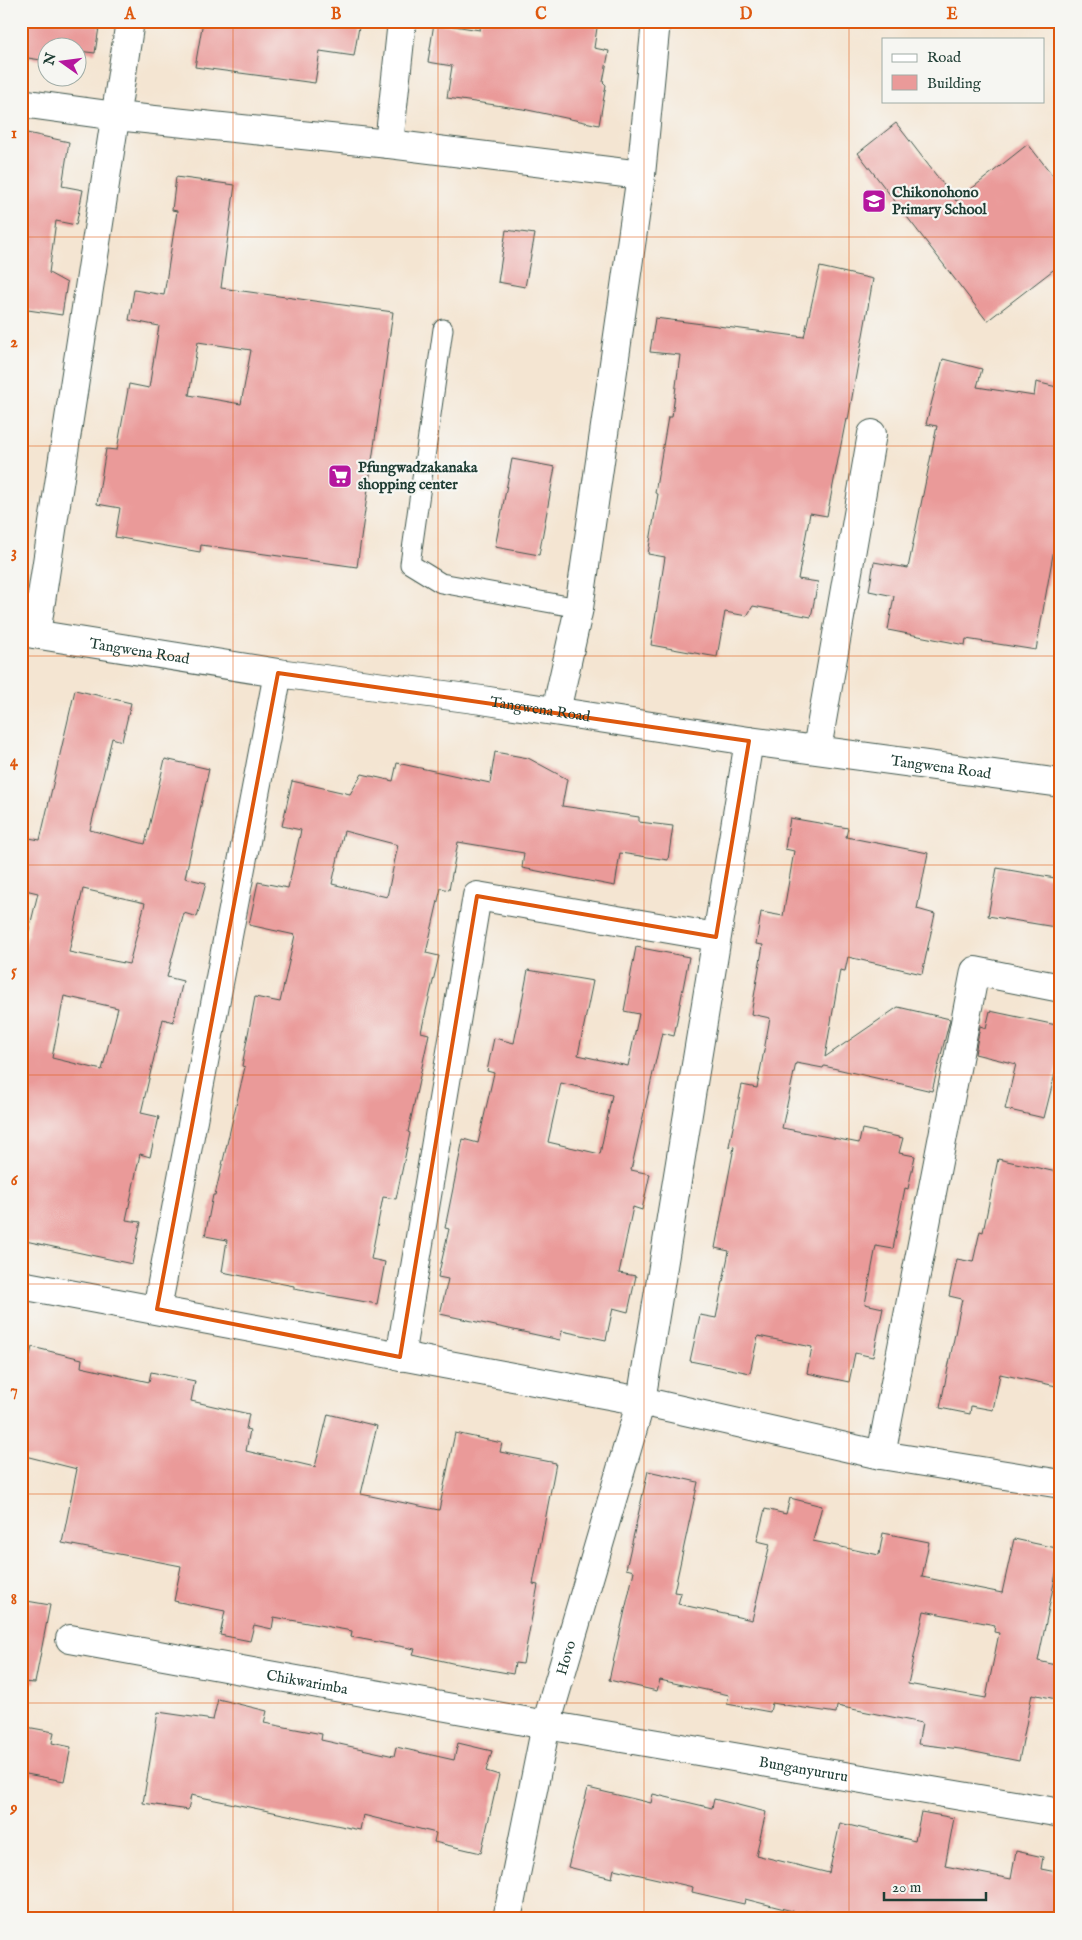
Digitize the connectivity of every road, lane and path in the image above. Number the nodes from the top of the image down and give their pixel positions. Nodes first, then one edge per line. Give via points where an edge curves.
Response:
1 (130, 21) edge
2 (402, 21) edge
3 (656, 21) edge
4 (21, 102) edge
5 (116, 116) junction
6 (390, 144) junction
7 (641, 175) junction
8 (443, 329) dead end
9 (872, 434) dead end
10 (579, 608) junction
11 (29, 633) edge
12 (278, 672) junction
13 (556, 712) junction
14 (749, 741) junction
15 (816, 749) junction
16 (1061, 782) edge
17 (716, 937) junction
18 (1061, 988) edge
19 (21, 1285) edge
20 (156, 1309) junction
21 (400, 1357) junction
22 (641, 1401) junction
23 (881, 1455) junction
24 (1061, 1484) edge
25 (70, 1639) dead end
26 (546, 1725) junction
27 (1061, 1812) edge
28 (507, 1919) edge

1 - 5 street
2 - 6 street
3 - 7 street
4 - 5 street
5 - 6 street
5 - 11 street
6 - 7 street
7 - 10 street
8 - 10 lane via 410,564 441,583
9 - 15 street
10 - 13 street
11 - 12 street, Tangwena Road
12 - 13 street, Tangwena Road
12 - 20 street
13 - 14 street, Tangwena Road
14 - 15 street, Tangwena Road
14 - 17 street, Hovo
15 - 16 street, Tangwena Road
17 - 21 street via 477,896
17 - 22 street, Hovo
18 - 23 street via 975,971
19 - 20 street
20 - 21 street
21 - 22 street
22 - 23 street
22 - 26 street, Hovo
23 - 24 street
25 - 26 street, Chikwarimba
26 - 27 street, Bunganyururu
26 - 28 street, Hovo

